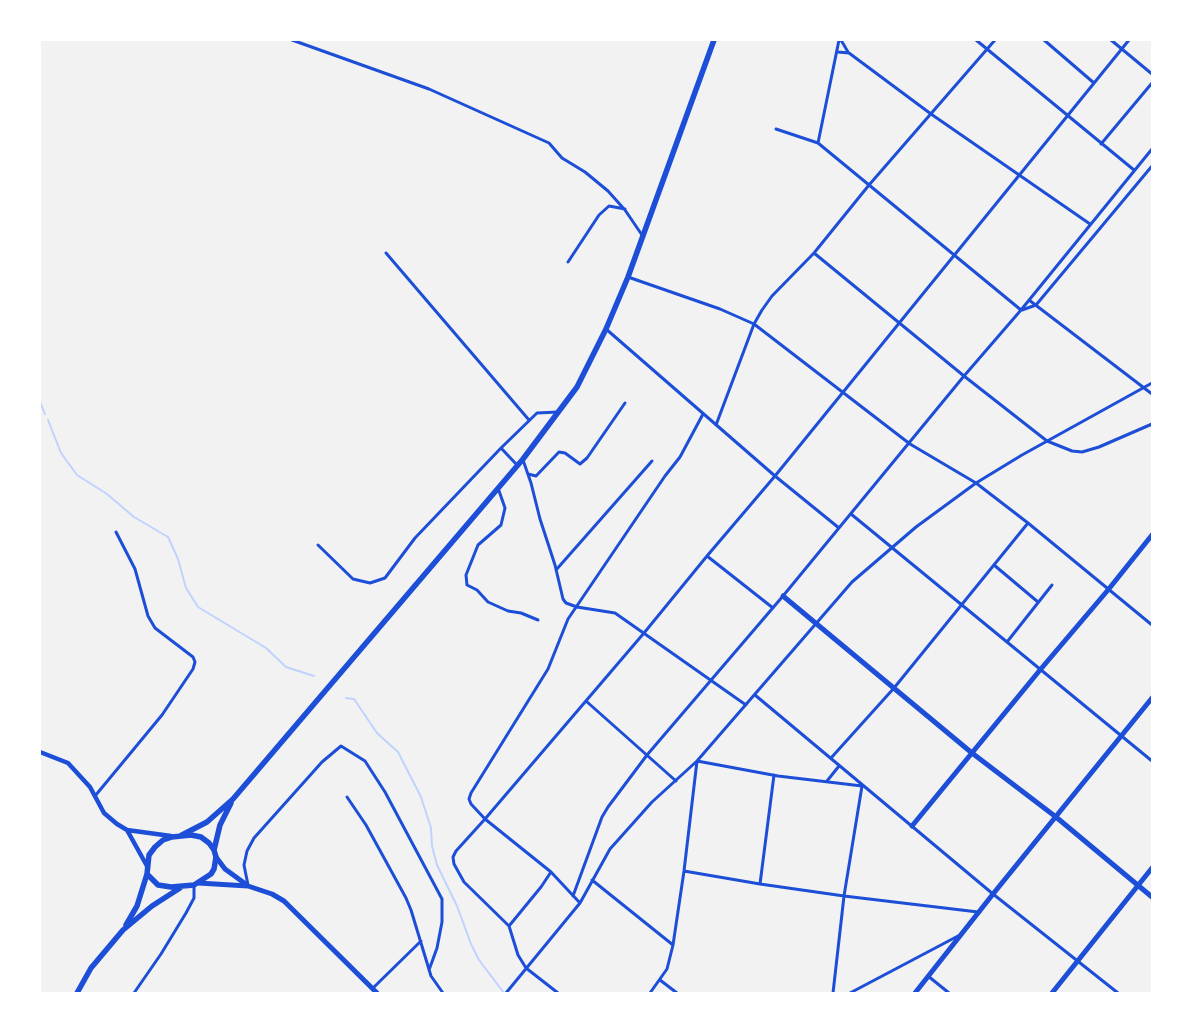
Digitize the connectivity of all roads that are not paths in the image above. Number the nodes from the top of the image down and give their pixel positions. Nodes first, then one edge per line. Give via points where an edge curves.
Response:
1 (292, 40) edge
2 (714, 40) edge
3 (840, 40) edge
4 (976, 40) edge
5 (995, 40) edge
6 (1044, 40) edge
7 (1111, 40) edge
8 (1129, 40) edge
9 (987, 49) junction
10 (1121, 49) junction
11 (838, 52) junction
12 (849, 53) junction
13 (1152, 74) edge
14 (1152, 82) edge
15 (1094, 83) junction
16 (931, 114) junction
17 (1066, 116) junction
18 (776, 129) dead end
19 (818, 143) junction
20 (1101, 144) junction
21 (1152, 149) edge
22 (1152, 166) edge
23 (1134, 170) junction
24 (1019, 174) junction
25 (870, 185) junction
26 (625, 210) junction
27 (1090, 224) junction
28 (643, 236) junction
29 (814, 252) junction
30 (386, 254) dead end
31 (954, 254) junction
32 (568, 262) dead end
33 (628, 276) junction
34 (1029, 300) junction
35 (1036, 305) junction
36 (1021, 310) junction
37 (899, 322) junction
38 (754, 324) junction
39 (606, 329) junction
40 (964, 376) junction
41 (1152, 383) edge
42 (1144, 387) junction
43 (842, 392) junction
44 (1152, 394) edge
45 (625, 403) dead end
46 (559, 412) junction
47 (703, 414) junction
48 (529, 420) junction
49 (1152, 424) edge
50 (716, 425) junction
51 (1047, 441) junction
52 (910, 444) junction
53 (501, 448) junction
54 (523, 459) junction
55 (652, 461) dead end
56 (517, 465) junction
57 (528, 474) junction
58 (775, 476) junction
59 (976, 483) junction
60 (498, 487) junction
61 (851, 514) junction
62 (1028, 523) junction
63 (839, 528) junction
64 (116, 532) dead end
65 (1152, 535) edge
66 (318, 545) dead end
67 (892, 548) junction
68 (707, 556) junction
69 (994, 566) junction
70 (556, 571) junction
71 (1052, 585) dead end
72 (1108, 590) junction
73 (783, 596) junction
74 (1038, 602) junction
75 (962, 605) junction
76 (577, 607) junction
77 (773, 608) junction
78 (538, 620) dead end
79 (817, 624) junction
80 (1152, 625) edge
81 (644, 634) junction
82 (1007, 642) junction
83 (1040, 670) junction
84 (710, 680) junction
85 (894, 688) junction
86 (754, 695) junction
87 (1152, 698) edge
88 (586, 701) junction
89 (746, 705) junction
90 (1123, 736) junction
91 (40, 752) edge
92 (972, 753) junction
93 (648, 755) junction
94 (831, 758) junction
95 (1152, 760) edge
96 (698, 761) junction
97 (839, 766) junction
98 (774, 775) junction
99 (676, 780) junction
100 (826, 782) junction
101 (862, 786) junction
102 (95, 796) junction
103 (347, 797) dead end
104 (232, 799) junction
105 (1056, 817) junction
106 (485, 819) junction
107 (912, 826) junction
108 (127, 830) junction
109 (180, 836) junction
110 (172, 837) junction
111 (214, 850) junction
112 (216, 857) junction
113 (147, 866) junction
114 (1152, 868) edge
115 (684, 870) junction
116 (551, 872) junction
117 (147, 874) junction
118 (592, 880) junction
119 (196, 884) junction
120 (760, 884) junction
121 (1138, 885) junction
122 (248, 886) junction
123 (182, 887) junction
124 (993, 894) junction
125 (573, 896) junction
126 (844, 896) junction
127 (1152, 897) edge
128 (580, 903) junction
129 (978, 912) junction
130 (509, 926) junction
131 (123, 930) junction
132 (961, 935) junction
133 (421, 942) junction
134 (673, 945) junction
135 (1078, 961) junction
136 (526, 968) junction
137 (429, 970) junction
138 (928, 976) junction
139 (660, 980) junction
140 (372, 988) junction
141 (507, 992) edge
142 (77, 993) edge
143 (134, 993) edge
144 (377, 993) edge
145 (443, 993) edge
146 (558, 993) edge
147 (650, 993) edge
148 (677, 993) edge
149 (833, 993) edge
150 (850, 993) edge
151 (915, 993) edge
152 (949, 993) edge
153 (1052, 993) edge
154 (1118, 993) edge

1 - 26 street via 429,90 549,143 562,158 585,172
2 - 28 highway
3 - 11 street
3 - 12 street
4 - 9 street
5 - 9 street
6 - 15 street
7 - 10 street
8 - 10 street
9 - 16 street
9 - 17 street
10 - 13 street
10 - 15 street
11 - 12 street
11 - 19 street
12 - 16 street
14 - 20 street
15 - 17 street
16 - 24 street
16 - 25 street
17 - 20 street
17 - 24 street
18 - 19 street
19 - 25 street
20 - 23 street
21 - 23 street
22 - 35 street
23 - 27 street
24 - 27 street
24 - 31 street
25 - 29 street
25 - 31 street
26 - 28 street
26 - 32 street via 609,206
27 - 34 street
28 - 33 highway
29 - 37 street
29 - 38 street via 772,296
30 - 48 street
31 - 36 street
31 - 37 street
33 - 38 street
33 - 39 highway
34 - 35 street
34 - 36 street
35 - 36 street
35 - 42 street
36 - 40 street
37 - 40 street
37 - 43 street
38 - 43 street
38 - 50 street
39 - 46 highway via 577,387
39 - 47 street
40 - 51 street
40 - 52 street
41 - 42 street
42 - 44 street
42 - 51 street
43 - 52 street
43 - 58 street
45 - 57 street via 580,464 566,453 559,452 536,476
46 - 48 street via 537,413
46 - 54 highway
47 - 50 street
47 - 76 street via 680,457
48 - 53 street
49 - 51 street via 1082,452
50 - 58 street
51 - 59 street
52 - 59 street
52 - 61 street
53 - 56 street
53 - 66 street via 415,538 385,578 370,583 353,579
54 - 56 highway
54 - 57 street
55 - 70 street
56 - 60 highway
57 - 70 street
58 - 63 street
58 - 68 street
59 - 62 street
59 - 67 street
60 - 78 street via 505,508 501,525 478,545 466,575 467,585 488,602
60 - 104 highway
61 - 63 street
61 - 67 street
62 - 69 street
62 - 72 street
63 - 73 street
64 - 102 street via 135,569 148,616 155,628 196,662 162,715
65 - 72 main road
67 - 75 street
67 - 79 street via 852,582
68 - 77 street
68 - 81 street
69 - 74 street
69 - 75 street
70 - 76 street via 566,603
71 - 74 street
72 - 80 street
72 - 83 main road
73 - 77 street
73 - 79 main road
74 - 82 street
75 - 82 street
75 - 85 street
76 - 81 street via 615,613
76 - 106 street via 568,619 548,669 471,793 471,804
77 - 84 street
79 - 85 main road
79 - 86 street
81 - 84 street
81 - 88 street
82 - 83 street
83 - 90 street
83 - 92 main road
84 - 89 street
84 - 93 street
85 - 92 main road
85 - 94 street
86 - 89 street
86 - 94 street
87 - 90 main road
88 - 93 street
88 - 106 street
89 - 96 street
90 - 95 street
90 - 105 main road
91 - 102 street via 68,763 82,776
92 - 105 main road
92 - 107 main road
93 - 99 street
93 - 125 street via 602,817
94 - 97 street
96 - 98 street
96 - 99 street
96 - 115 street
97 - 100 street
97 - 101 street
98 - 100 street
98 - 120 street
99 - 118 street via 610,849
100 - 101 street
101 - 107 street
101 - 126 street
102 - 108 street via 104,813
103 - 133 street via 406,898
104 - 109 highway via 207,822
104 - 111 highway via 220,825
105 - 121 main road
105 - 124 main road
106 - 116 street
106 - 130 street via 456,851 454,864 464,882
107 - 124 street
108 - 110 street
108 - 113 street
109 - 110 highway
109 - 111 highway via 201,837
110 - 113 highway via 148,855
111 - 112 highway
112 - 119 highway via 211,874
112 - 122 main road via 225,869
113 - 117 highway
114 - 121 main road
115 - 120 street
115 - 134 street
116 - 125 street
116 - 130 street
117 - 123 highway via 158,885
117 - 131 highway via 137,906
118 - 128 street
118 - 134 street
119 - 122 main road
119 - 123 highway
119 - 143 street via 194,898 186,913
120 - 126 street
121 - 127 main road
121 - 135 main road
122 - 137 street via 244,864 254,838 322,762 342,746 365,761 442,899 442,922
122 - 140 main road via 284,901
123 - 131 highway
124 - 129 main road
124 - 135 street
125 - 128 street
126 - 129 street
126 - 149 street
128 - 136 street
129 - 132 main road
130 - 136 street via 518,955
131 - 142 highway via 92,968
132 - 138 main road
132 - 150 street
133 - 137 street
133 - 140 street
134 - 139 street via 667,969
135 - 153 main road
135 - 154 street
136 - 141 street
136 - 146 street
137 - 145 street
138 - 151 main road
138 - 152 street
139 - 147 street
139 - 148 street
140 - 144 main road

